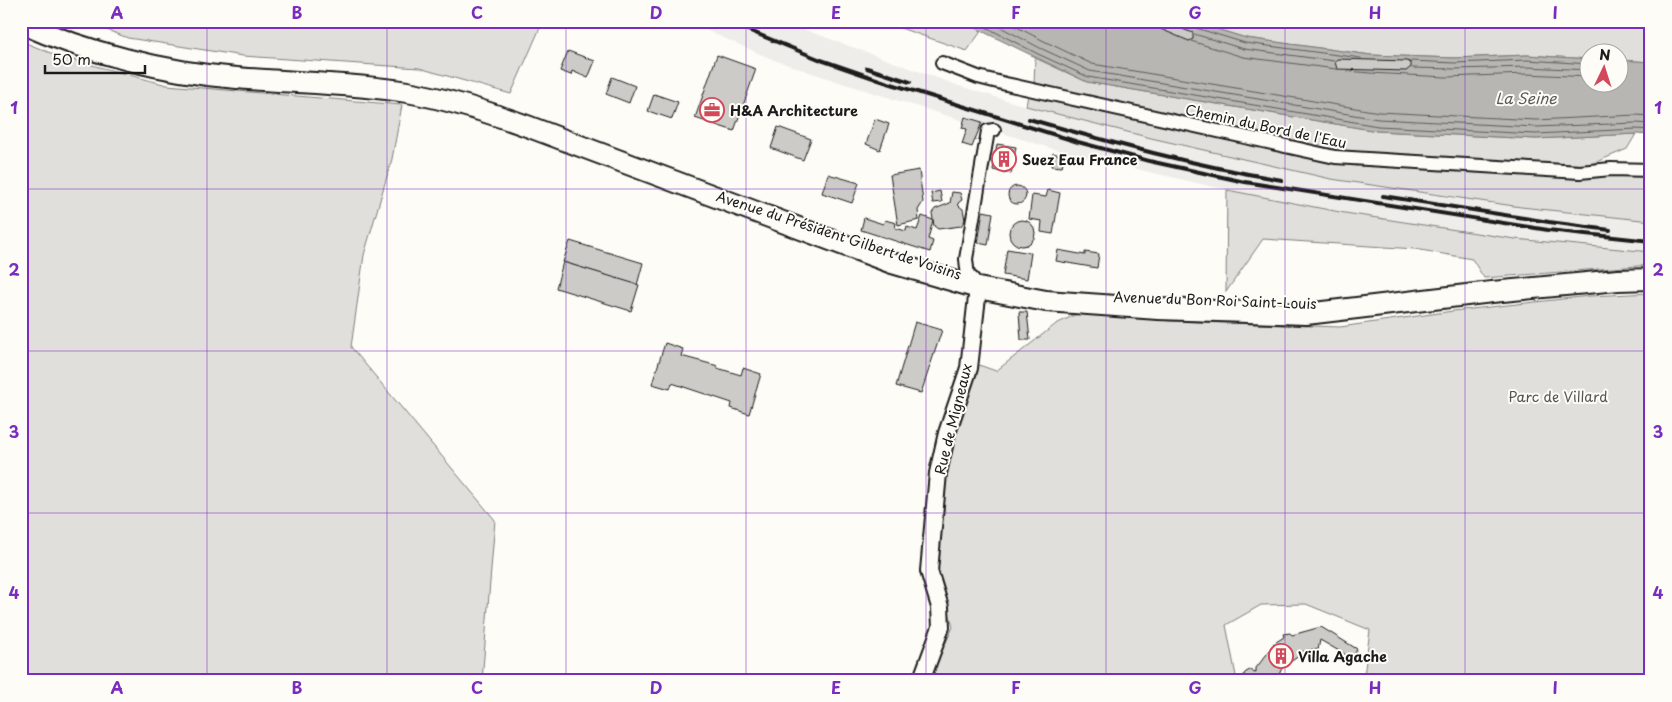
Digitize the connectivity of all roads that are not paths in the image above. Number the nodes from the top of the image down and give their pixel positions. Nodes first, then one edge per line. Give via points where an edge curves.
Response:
1 (21, 23) edge
2 (942, 63) dead end
3 (994, 130) dead end
4 (1651, 170) edge
5 (1651, 280) edge
6 (973, 283) junction
7 (921, 681) edge

1 - 6 main road, Avenue du Président Gilbert de Voisins via 119,57 192,73 351,85 436,98 497,115 857,251
2 - 4 street, Chemin du Bord de l'Eau via 1006,84 1335,157 1580,172
3 - 6 street via 988,131 970,229 966,259
5 - 6 main road, Avenue du Bon Roi Saint-Louis via 1288,305 1054,292
6 - 7 street, Rue de Migneaux via 968,368 938,473 930,571 940,607 941,627

